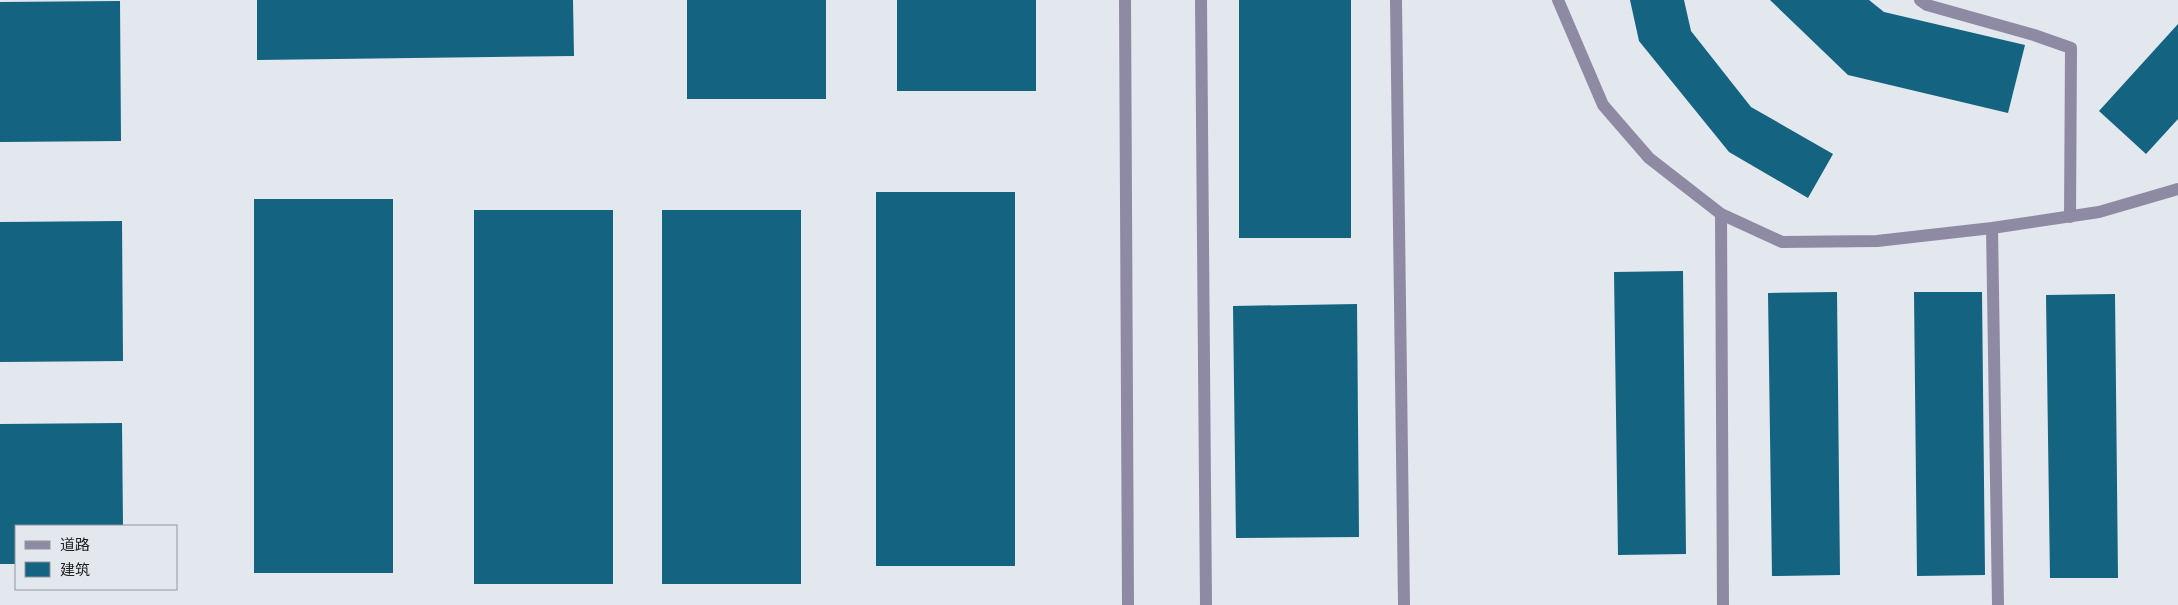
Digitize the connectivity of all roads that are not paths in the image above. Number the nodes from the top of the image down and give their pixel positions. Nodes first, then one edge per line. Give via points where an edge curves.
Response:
1 (1125, 0) edge
2 (1201, 0) edge
3 (1396, 0) edge
4 (1558, 0) edge
5 (1920, 0) edge
6 (2178, 189) edge
7 (1721, 214) junction
8 (2070, 217) junction
9 (1992, 228) junction
10 (1128, 605) edge
11 (1206, 605) edge
12 (1404, 605) edge
13 (1723, 605) edge
14 (1998, 605) edge

1 - 10 street
2 - 11 street
3 - 12 street
4 - 7 street via 1603,105 1649,158
5 - 8 street via 1926,5 2071,48
6 - 8 street
7 - 9 street via 1782,242 1877,241
7 - 13 street
8 - 9 street
9 - 14 street

